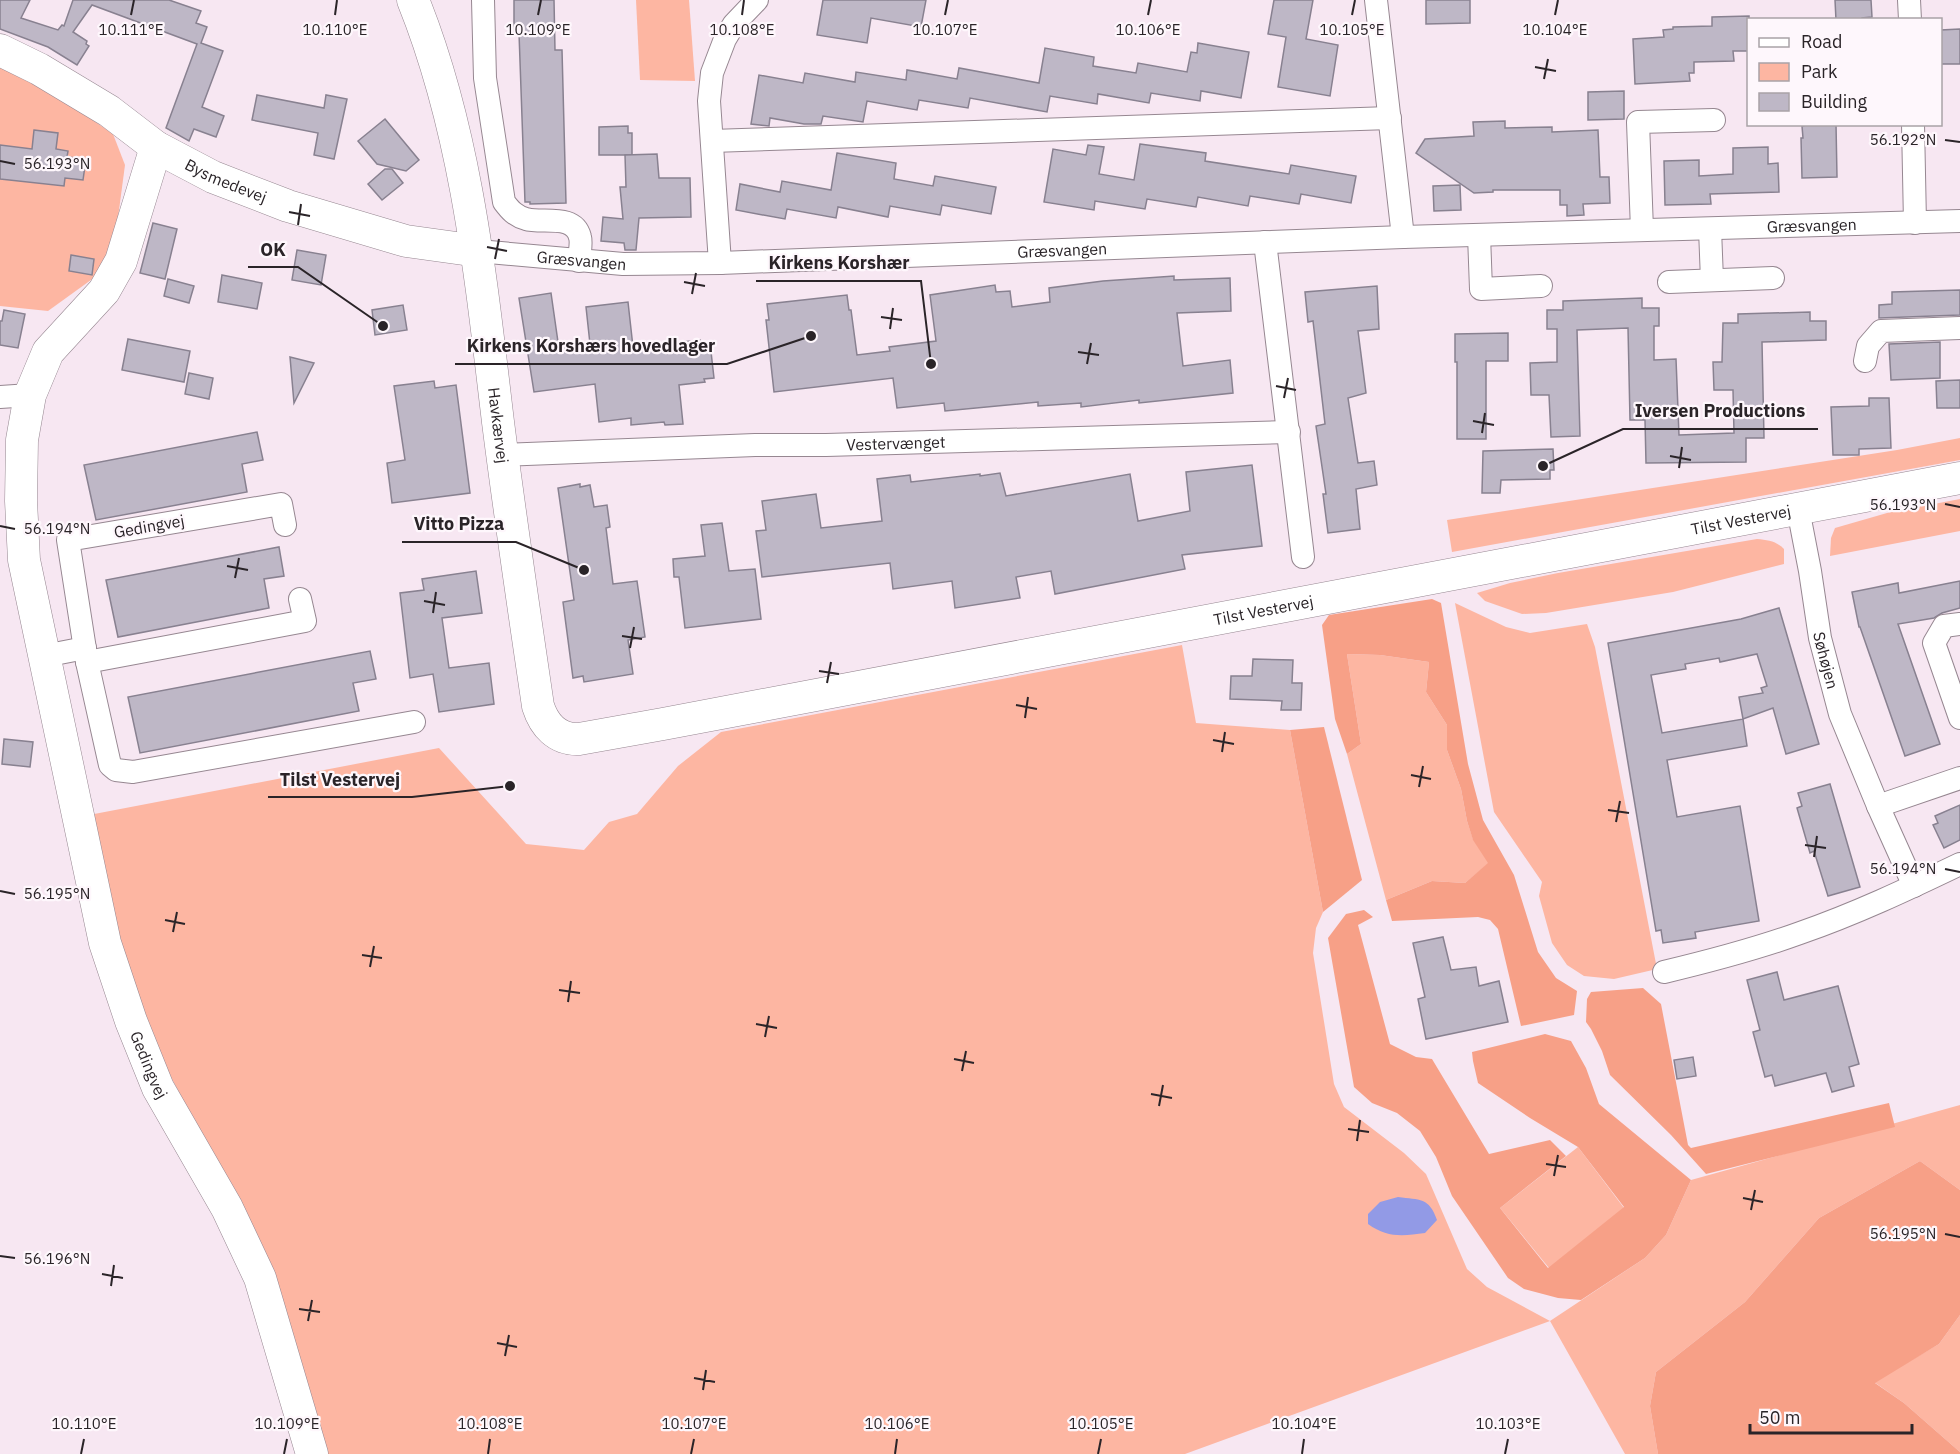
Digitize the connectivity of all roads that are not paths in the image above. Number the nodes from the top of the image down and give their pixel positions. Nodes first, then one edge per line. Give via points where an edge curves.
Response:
1 (413, 0) edge
2 (483, 0) edge
3 (757, 0) edge
4 (1376, 0) edge
5 (1909, 0) edge
6 (1910, 18) edge
7 (0, 50) edge
8 (1390, 118) junction
9 (1714, 120) dead end
10 (1913, 126) edge
11 (712, 141) junction
12 (156, 147) junction
13 (1960, 221) edge
14 (1915, 223) junction
15 (1710, 229) junction
16 (1642, 230) junction
17 (1479, 235) junction
18 (1403, 237) junction
19 (1265, 242) junction
20 (478, 251) junction
21 (579, 261) junction
22 (720, 263) junction
23 (1773, 278) dead end
24 (1712, 280) junction
25 (1669, 282) dead end
26 (1541, 286) dead end
27 (1960, 328) edge
28 (1865, 361) dead end
29 (15, 396) edge
30 (1289, 432) junction
31 (502, 455) junction
32 (1960, 478) edge
33 (1798, 509) junction
34 (285, 525) dead end
35 (1303, 557) dead end
36 (300, 599) dead end
37 (1960, 624) edge
38 (86, 655) junction
39 (44, 656) junction
40 (1960, 718) edge
41 (414, 722) dead end
42 (566, 738) joint
43 (1960, 778) edge
44 (1878, 806) junction
45 (1960, 864) edge
46 (1914, 886) junction
47 (1664, 972) dead end
48 (312, 1454) edge

1 - 20 street, Havkærvej via 448,101
2 - 21 street via 485,78 504,202 514,214 526,219 562,221 573,227 580,237
3 - 11 street via 734,24 712,73
4 - 8 street
5 - 6 street
7 - 12 street, Bysmedevej via 109,111
8 - 11 street
8 - 18 street
9 - 16 street via 1638,122
10 - 14 street
11 - 22 street
12 - 20 street, Bysmedevej via 213,177 288,206 406,241
12 - 29 street, Gedingvej via 121,261 104,291 48,352
13 - 14 street, Græsvangen
14 - 15 street, Græsvangen
15 - 16 street, Græsvangen
15 - 24 street
16 - 17 street, Græsvangen
17 - 18 street, Græsvangen
17 - 26 street via 1481,289
18 - 19 street, Græsvangen
19 - 22 street, Græsvangen
19 - 30 street
20 - 21 street, Græsvangen
20 - 31 street, Havkærvej
21 - 22 street, Græsvangen
23 - 24 street
24 - 25 street
27 - 28 street via 1881,331 1868,346
29 - 39 street, Gedingvej via 22,440 24,560
30 - 31 street, Vestervænget
30 - 35 street
31 - 42 street, Havkærvej via 538,706 546,724
32 - 33 street, Tilst Vestervej
33 - 42 street, Tilst Vestervej via 674,722
33 - 44 street, Søhøjen via 1820,638 1840,714
34 - 38 street, Gedingvej via 281,504 68,540
36 - 38 street via 305,621
37 - 40 street via 1944,626 1934,643
38 - 39 street
38 - 41 street, Gedingvej via 110,765 124,772
39 - 48 street, Gedingvej via 105,944 159,1088 227,1208 260,1278
43 - 44 street
44 - 46 street, Søhøjen
45 - 46 street
46 - 47 street via 1801,933

